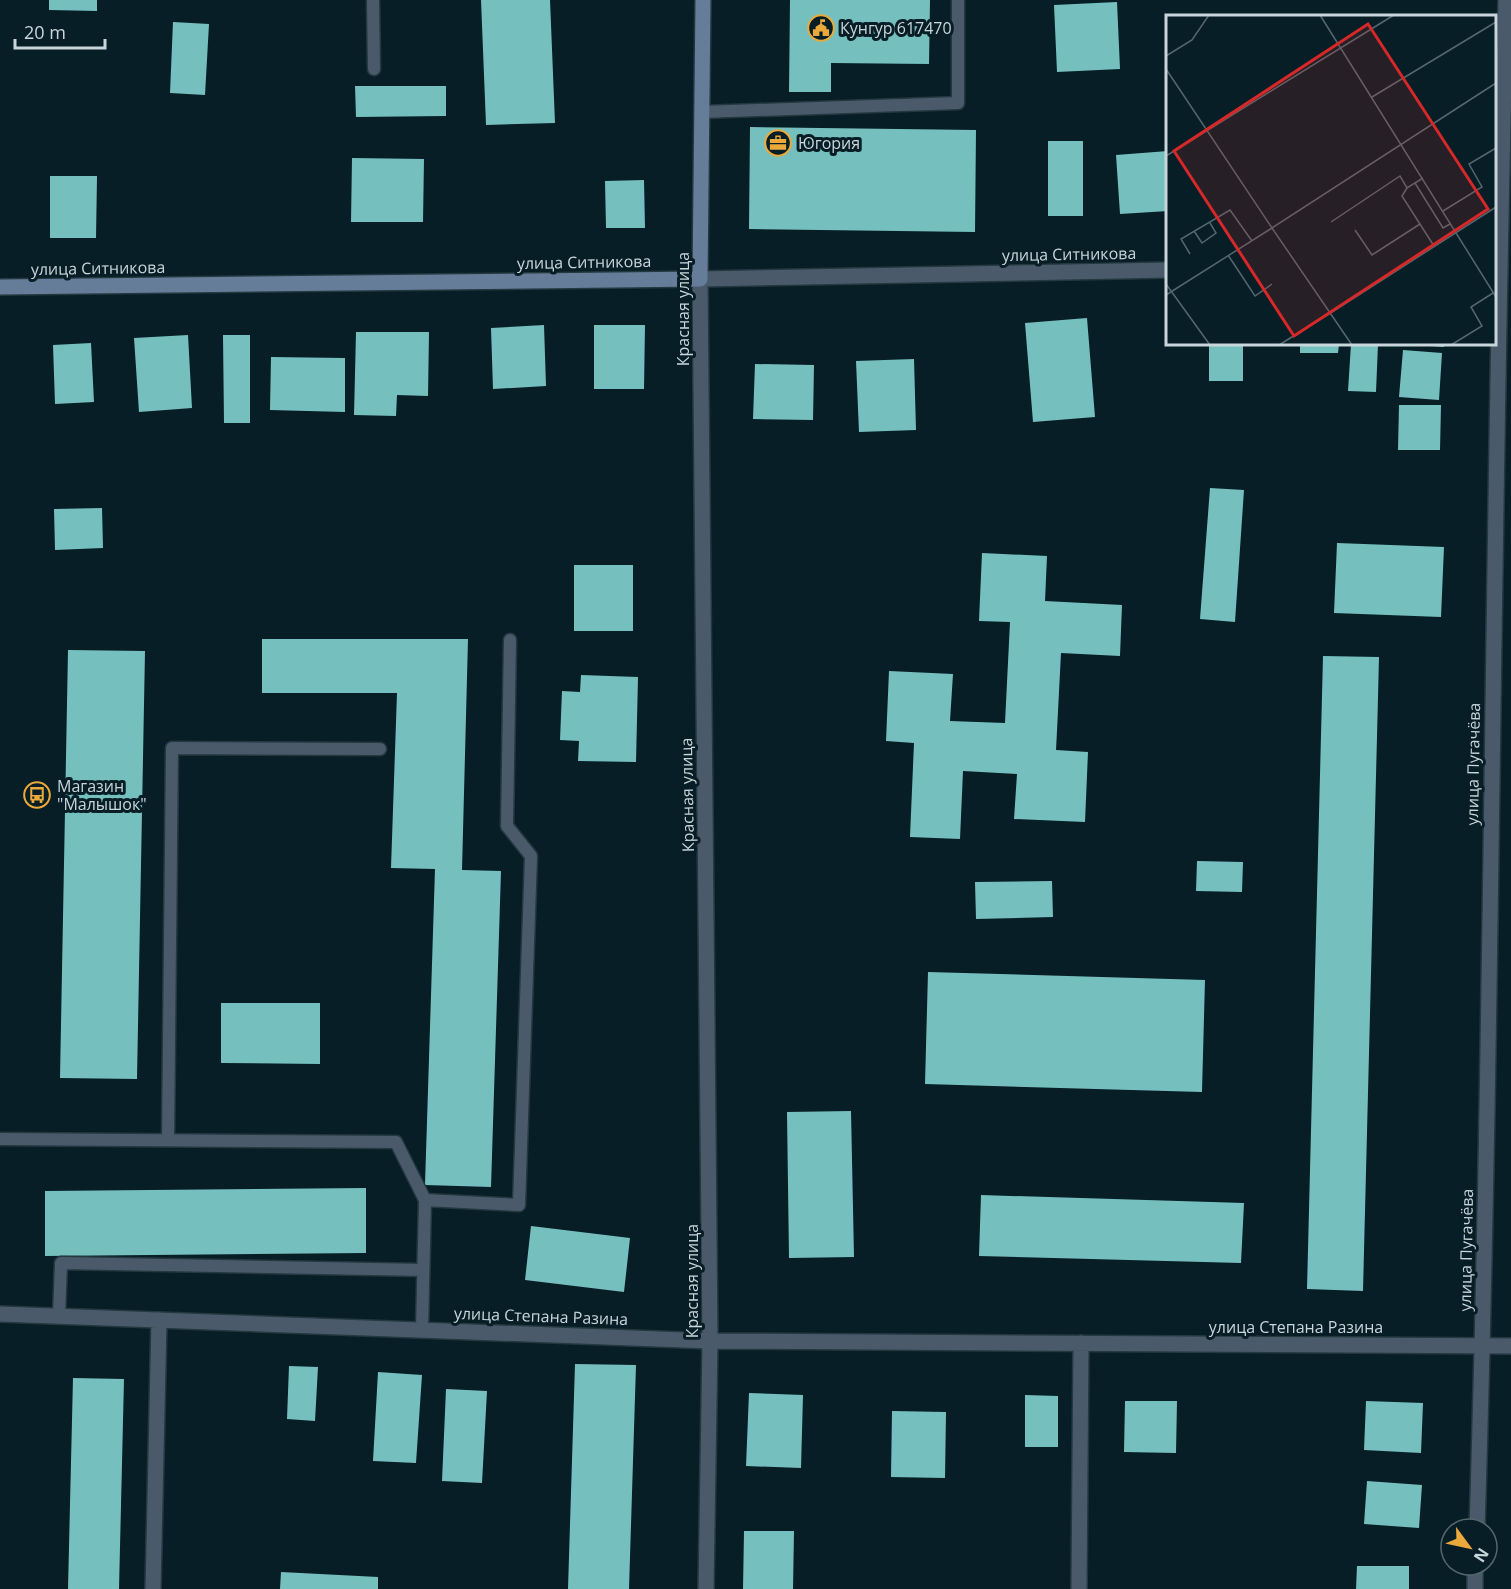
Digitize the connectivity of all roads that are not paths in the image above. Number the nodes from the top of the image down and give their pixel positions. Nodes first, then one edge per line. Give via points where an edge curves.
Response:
1 (373, 0) edge
2 (703, 0) edge
3 (958, 0) edge
4 (1506, 0) edge
5 (374, 69) dead end
6 (702, 112) junction
7 (1501, 263) edge
8 (1166, 270) edge
9 (700, 279) junction
10 (0, 287) edge
11 (510, 639) dead end
12 (380, 749) dead end
13 (0, 1139) edge
14 (168, 1140) junction
15 (425, 1200) junction
16 (423, 1270) junction
17 (0, 1314) edge
18 (59, 1316) junction
19 (159, 1320) junction
20 (422, 1330) junction
21 (711, 1341) junction
22 (1081, 1343) junction
23 (1483, 1346) junction
24 (1511, 1346) edge
25 (1477, 1517) edge
26 (153, 1589) edge
27 (706, 1589) edge
28 (1080, 1589) edge

1 - 5 lane
2 - 6 main road, Красная улица
3 - 6 lane via 958,103
4 - 7 street, улица Пугачёва
6 - 9 main road, Красная улица
7 - 23 street, улица Пугачёва
8 - 9 street, улица Ситникова
9 - 10 main road, улица Ситникова
9 - 21 street, Красная улица
11 - 15 lane via 507,826 531,856 519,1204
12 - 14 lane via 172,748
13 - 14 lane
14 - 15 lane via 396,1142
15 - 16 lane
16 - 18 lane via 61,1263
16 - 20 lane
17 - 18 street, улица Степана Разина
18 - 19 street, улица Степана Разина
19 - 20 street, улица Степана Разина
19 - 26 street
20 - 21 street, улица Степана Разина
21 - 22 street, улица Степана Разина
21 - 27 street, Красная улица
22 - 23 street, улица Степана Разина
22 - 28 street
23 - 24 street, улица Степана Разина
23 - 25 street, улица Пугачёва

